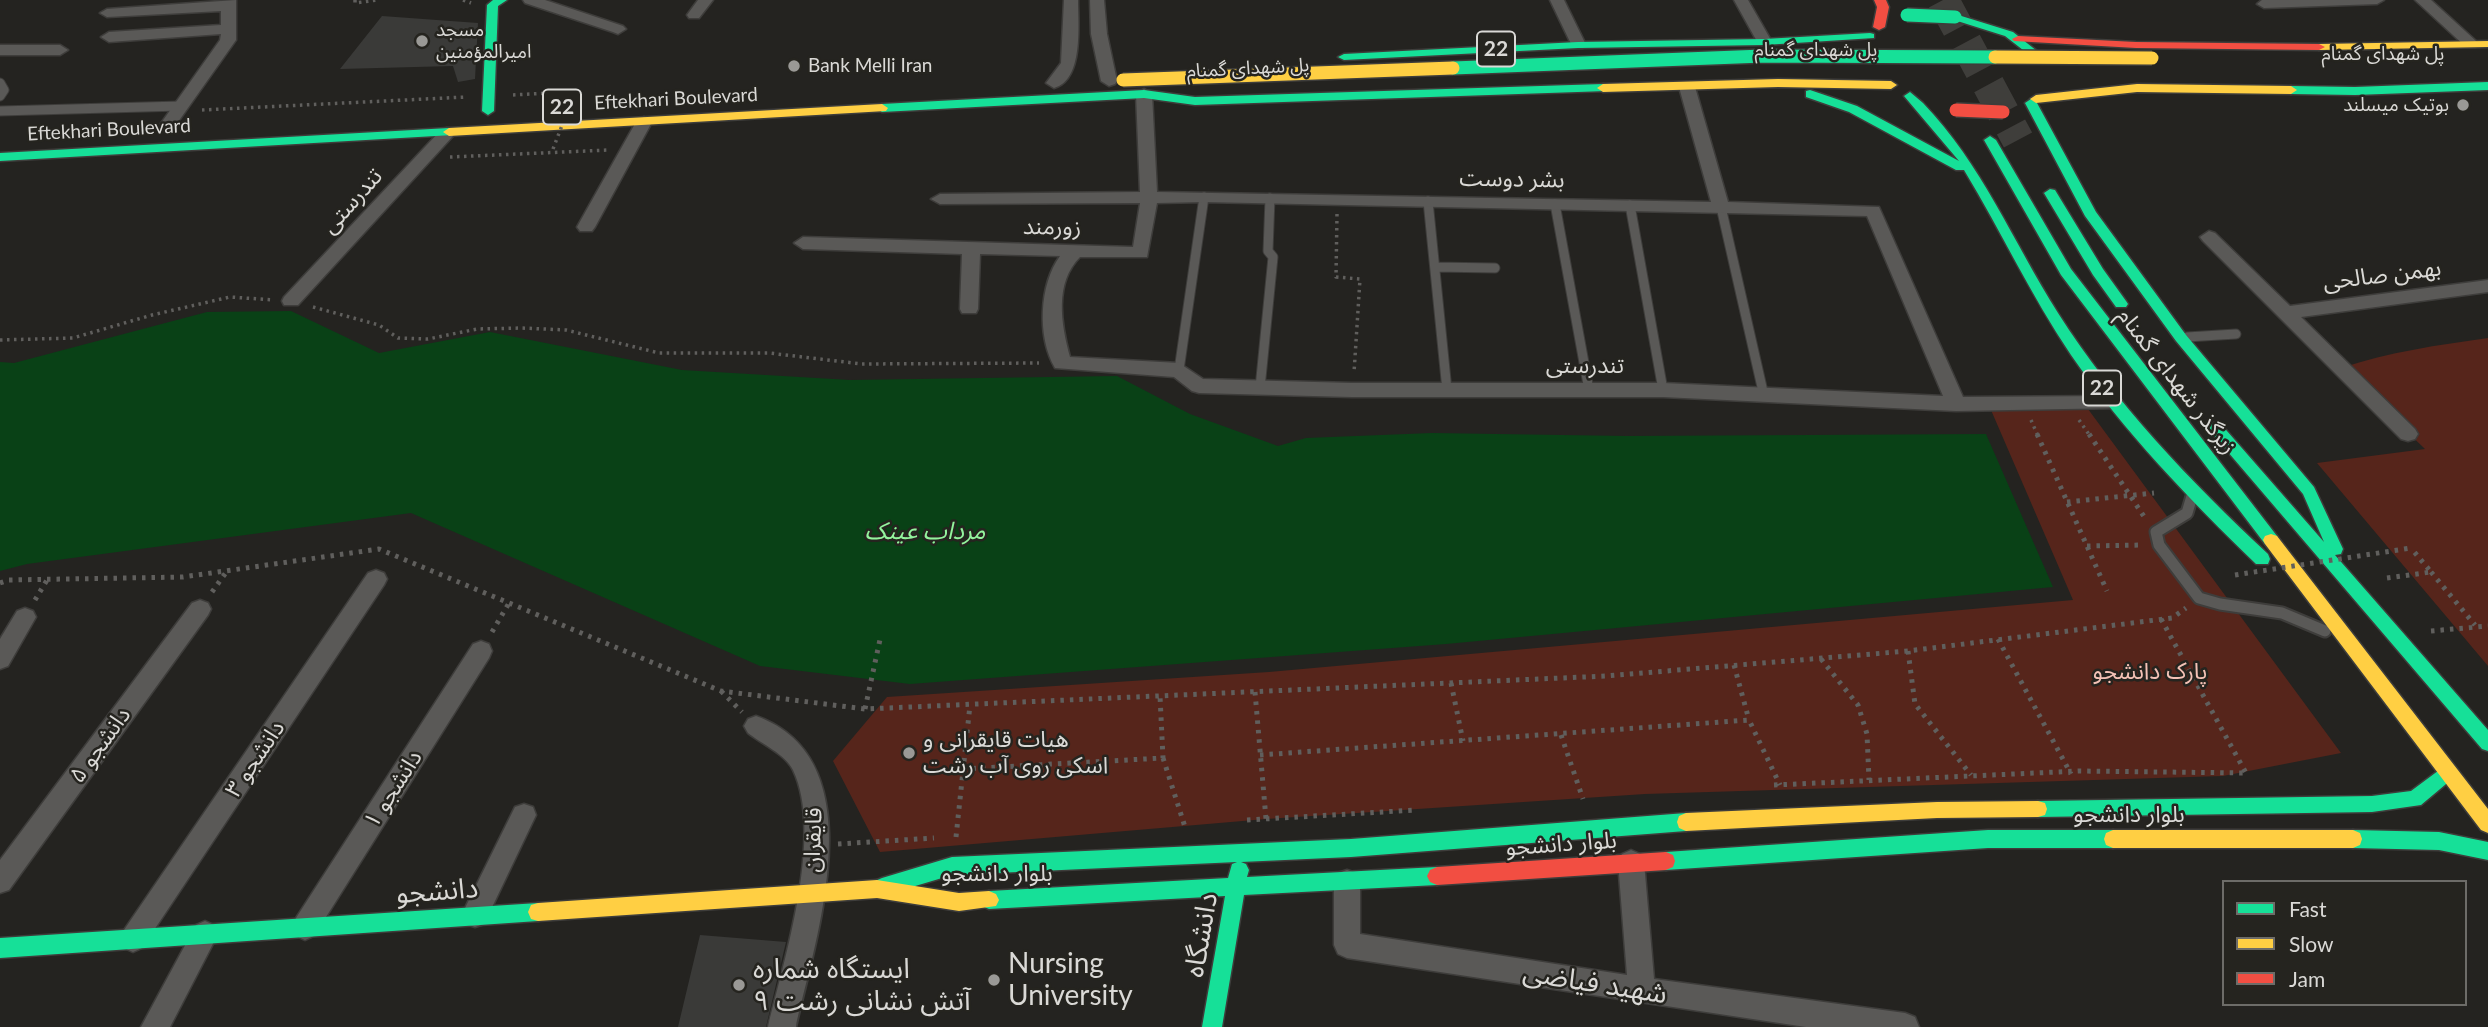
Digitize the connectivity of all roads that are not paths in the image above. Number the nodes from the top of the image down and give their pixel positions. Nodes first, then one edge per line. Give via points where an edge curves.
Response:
1 (501, 0) edge
2 (530, 0) edge
3 (706, 0) edge
4 (1071, 0) edge
5 (1097, 0) edge
6 (1557, 0) edge
7 (1741, 0) edge
8 (1880, 0) edge
9 (2378, 0) edge
10 (2422, 0) edge
11 (229, 3) edge
12 (2264, 4) dead end
13 (1980, 6) dead end
14 (107, 13) dead end
15 (694, 15) dead end
16 (228, 29) junction
17 (618, 29) dead end
18 (1999, 29) junction
19 (1874, 31) junction
20 (109, 37) dead end
21 (2018, 39) junction
22 (1764, 42) junction
23 (1614, 44) junction
24 (2471, 44) junction
25 (2488, 44) edge
26 (1578, 45) junction
27 (2109, 45) junction
28 (0, 50) edge
29 (60, 50) dead end
30 (2488, 57) edge
31 (2488, 73) edge
32 (1116, 80) junction
33 (0, 83) edge
34 (1054, 83) junction
35 (1778, 83) junction
36 (1891, 85) junction
37 (2488, 86) edge
38 (1687, 87) junction
39 (944, 88) dead end
40 (2137, 88) junction
41 (1619, 89) junction
42 (1144, 94) junction
43 (0, 96) edge
44 (1910, 96) junction
45 (2034, 101) junction
46 (179, 109) junction
47 (0, 111) edge
48 (466, 112) dead end
49 (644, 122) junction
50 (195, 125) dead end
51 (160, 126) joint
52 (447, 133) junction
53 (1990, 139) dead end
54 (0, 157) edge
55 (1973, 174) junction
56 (2045, 184) dead end
57 (1204, 197) junction
58 (1149, 198) junction
59 (1270, 198) junction
60 (940, 199) dead end
61 (1428, 201) junction
62 (1555, 204) junction
63 (1630, 205) junction
64 (1721, 207) junction
65 (586, 227) dead end
66 (2209, 237) dead end
67 (803, 243) dead end
68 (971, 250) junction
69 (1075, 252) junction
70 (1435, 267) junction
71 (1495, 268) dead end
72 (2488, 286) edge
73 (291, 301) road end
74 (969, 309) dead end
75 (2283, 313) junction
76 (2129, 314) dead end
77 (2236, 334) dead end
78 (2181, 338) junction
79 (1180, 370) junction
80 (1260, 388) junction
81 (1447, 390) junction
82 (1589, 390) junction
83 (1663, 390) junction
84 (1764, 396) junction
85 (2113, 403) junction
86 (1955, 404) junction
87 (2201, 409) dead end
88 (2408, 434) dead end
89 (2191, 491) junction
90 (376, 579) dead end
91 (2350, 583) junction
92 (200, 609) dead end
93 (25, 617) dead end
94 (2346, 639) junction
95 (481, 651) road end
96 (0, 659) edge
97 (756, 726) dead end
98 (2488, 743) edge
99 (2446, 773) junction
100 (2372, 804) junction
101 (1937, 810) junction
102 (524, 816) dead end
103 (2488, 824) edge
104 (2398, 826) junction
105 (1949, 841) junction
106 (1626, 844) junction
107 (2488, 851) edge
108 (1242, 852) junction
109 (0, 881) edge
110 (1347, 882) junction
111 (1236, 888) junction
112 (877, 889) junction
113 (810, 893) junction
114 (475, 915) junction
115 (305, 927) junction
116 (205, 934) junction
117 (133, 939) junction
118 (0, 947) edge
119 (1642, 991) junction
120 (155, 1027) edge
121 (782, 1027) edge
122 (1212, 1027) edge
123 (1905, 1027) edge

1 - 48 main road via 493,5 492,106
2 - 17 street
3 - 15 street
4 - 34 street via 1069,63
5 - 32 street via 1099,34
6 - 26 street
7 - 22 street
8 - 19 main road via 1883,7
9 - 12 street
10 - 24 street
11 - 14 street
11 - 16 street
13 - 18 main road
16 - 20 street
16 - 46 street via 228,40
18 - 19 main road, 22, bridge via 1955,17 1907,15
18 - 21 main road, 22
19 - 22 main road, 22
19 - 36 main road, 22 via 1866,47 1869,60
21 - 27 main road
21 - 45 main road, 22 via 2043,64 2047,77 2045,89
22 - 23 main road, 22
22 - 35 main road via 1796,59 1796,74
23 - 26 main road, 22
23 - 41 main road via 1635,55 1642,71 1635,82
24 - 25 main road
24 - 27 main road
26 - 32 main road, 22 via 1257,61
27 - 40 main road
28 - 29 street
30 - 32 main road, پل شهدای گمنام, bridge via 2331,61 1763,56
31 - 42 main road, پل شهدای گمنام via 2356,76 1769,70
32 - 34 main road, 22
33 - 43 lane via 4,90
34 - 39 main road, 22
35 - 36 main road, 22
35 - 38 main road, 22
35 - 55 main road via 1853,110
36 - 44 main road, 22
37 - 40 main road via 2355,91
38 - 41 main road, 22
38 - 64 street
40 - 45 main road
41 - 42 main road, 22 via 1195,101
42 - 49 main road, Eftekhari Boulevard / 22
42 - 58 street, زورمند
44 - 45 main road, 22, bridge via 1956,110 2003,111
44 - 55 main road, 22 via 1940,127
45 - 78 main road via 2090,213
46 - 47 lane
46 - 51 street
49 - 52 main road, Eftekhari Boulevard / 22
49 - 65 street
50 - 51 main road, Eftekhari Boulevard
52 - 54 main road, Eftekhari Boulevard / 22
52 - 73 street, تندرستی
53 - 94 main road, زیرگذر شهدای گمنام via 2066,272
55 - 85 main road, 22 via 2055,320
56 - 76 main road, زیرگذر شهدای گمنام
57 - 58 street, بشر دوست
57 - 59 street, بشر دوست
57 - 79 lane
58 - 60 street, بشر دوست
58 - 69 street, زورمند via 1141,253
59 - 61 street, بشر دوست
59 - 80 lane via 1268,251 1273,257
61 - 62 street, بشر دوست
61 - 70 lane
62 - 63 street, بشر دوست
62 - 82 lane
63 - 64 street, بشر دوست
63 - 83 lane
64 - 84 lane
64 - 86 street, بشر دوست via 1872,211
66 - 75 street
67 - 68 street, زورمند
68 - 69 street, زورمند
68 - 74 street
69 - 79 street, تندرستی via 1061,266 1052,309 1062,363
70 - 71 lane
70 - 81 lane
72 - 75 street, بهمن صالحی
75 - 88 street
77 - 78 lane
78 - 91 main road via 2309,491
79 - 80 street, تندرستی via 1199,386
80 - 81 street, تندرستی
81 - 82 street, تندرستی
82 - 83 street, تندرستی
83 - 84 street, تندرستی
84 - 86 street, تندرستی
85 - 86 street, تندرستی
85 - 89 main road, 22
87 - 91 main road, زیرگذر شهدای گمنام
89 - 94 main road, 22
89 - 94 lane via 2187,513 2156,532 2159,545 2199,598 2283,613
90 - 117 street, دانشجو ۳
91 - 98 main road, زیرگذر شهدای گمنام
92 - 109 street, دانشجو ۵
93 - 96 street
94 - 99 main road, 22
95 - 115 street, دانشجو ۱
97 - 113 street, قایقران via 801,761 813,791 818,832
99 - 100 main road, بلوار دانشجو via 2415,799
99 - 103 main road, 22
100 - 101 main road, بلوار دانشجو
100 - 104 main road
101 - 105 main road
101 - 106 main road, بلوار دانشجو via 1801,817
102 - 114 street
104 - 105 main road, بلوار دانشجو via 2232,837
104 - 107 main road, بلوار دانشجو
105 - 106 main road, بلوار دانشجو
106 - 108 main road, بلوار دانشجو
106 - 110 main road, بلوار دانشجو
106 - 119 street
108 - 111 main road, دانشگاه
108 - 112 main road, بلوار دانشجو via 952,866
110 - 111 main road, بلوار دانشجو
110 - 119 street, شهید فیاضی via 1347,944
111 - 112 main road, بلوار دانشجو via 959,902
111 - 122 main road, دانشگاه
112 - 113 main road, دانشجو
113 - 114 main road, دانشجو
113 - 121 street, قایقران
114 - 115 main road, دانشجو
115 - 116 main road, دانشجو
116 - 117 main road, دانشجو
116 - 120 street
117 - 118 main road, دانشجو
119 - 123 street, شهید فیاضی

